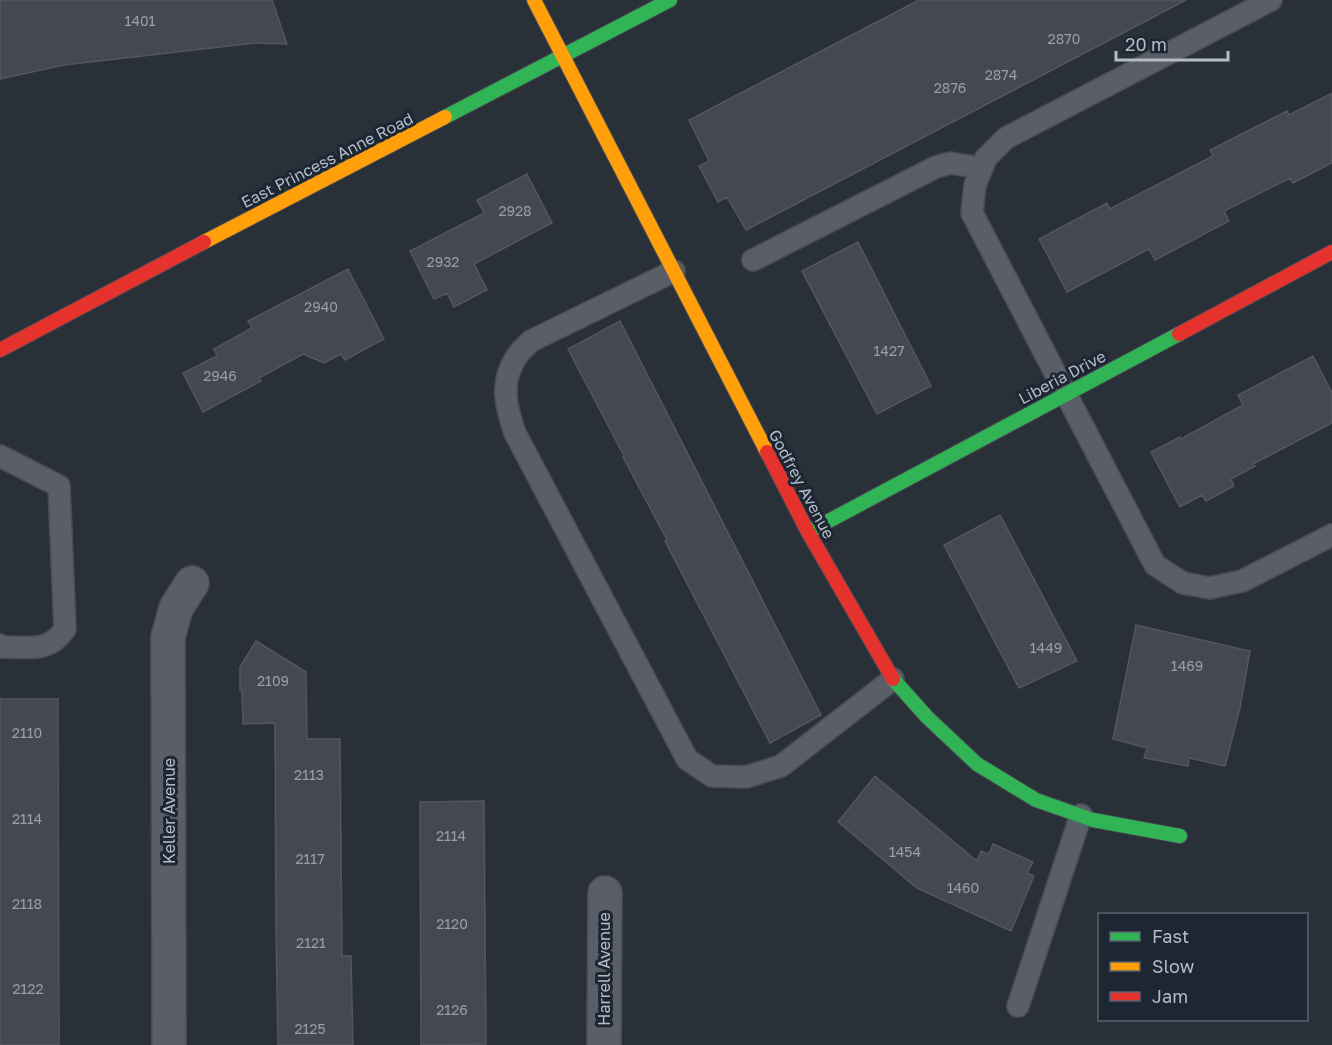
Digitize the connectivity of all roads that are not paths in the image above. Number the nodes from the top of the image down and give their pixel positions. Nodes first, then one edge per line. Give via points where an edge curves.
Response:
1 (534, 0) edge
2 (670, 0) edge
3 (1271, 0) edge
4 (564, 56) junction
5 (981, 168) junction
6 (1332, 252) edge
7 (753, 260) dead end
8 (674, 271) junction
9 (0, 350) edge
10 (1066, 394) junction
11 (0, 456) edge
12 (808, 532) junction
13 (1332, 535) edge
14 (192, 583) dead end
15 (0, 645) edge
16 (893, 679) junction
17 (1081, 815) junction
18 (1180, 837) dead end
19 (604, 894) dead end
20 (1018, 1006) dead end
21 (169, 1045) edge
22 (604, 1045) edge

1 - 4 street, Godfrey Avenue
2 - 4 street, East Princess Anne Road
3 - 5 lane via 1006,138
4 - 8 street, Godfrey Avenue
4 - 9 street, East Princess Anne Road
5 - 7 lane via 950,163 936,167
5 - 10 lane via 972,213
6 - 10 street, Liberia Drive
8 - 12 street, Godfrey Avenue
8 - 16 lane via 531,341 515,358 506,384 507,409 515,433 687,759 712,776 746,777 781,766
10 - 12 street, Liberia Drive
10 - 13 lane via 1155,565 1184,583 1210,588 1242,581
11 - 15 lane via 59,486 65,628 59,639 46,646
12 - 16 street, Godfrey Avenue
14 - 21 street, Keller Avenue via 176,608 168,637
16 - 17 street, Godfrey Avenue via 977,764 1036,800
17 - 18 street, Godfrey Avenue
17 - 20 lane
19 - 22 street, Harrell Avenue

